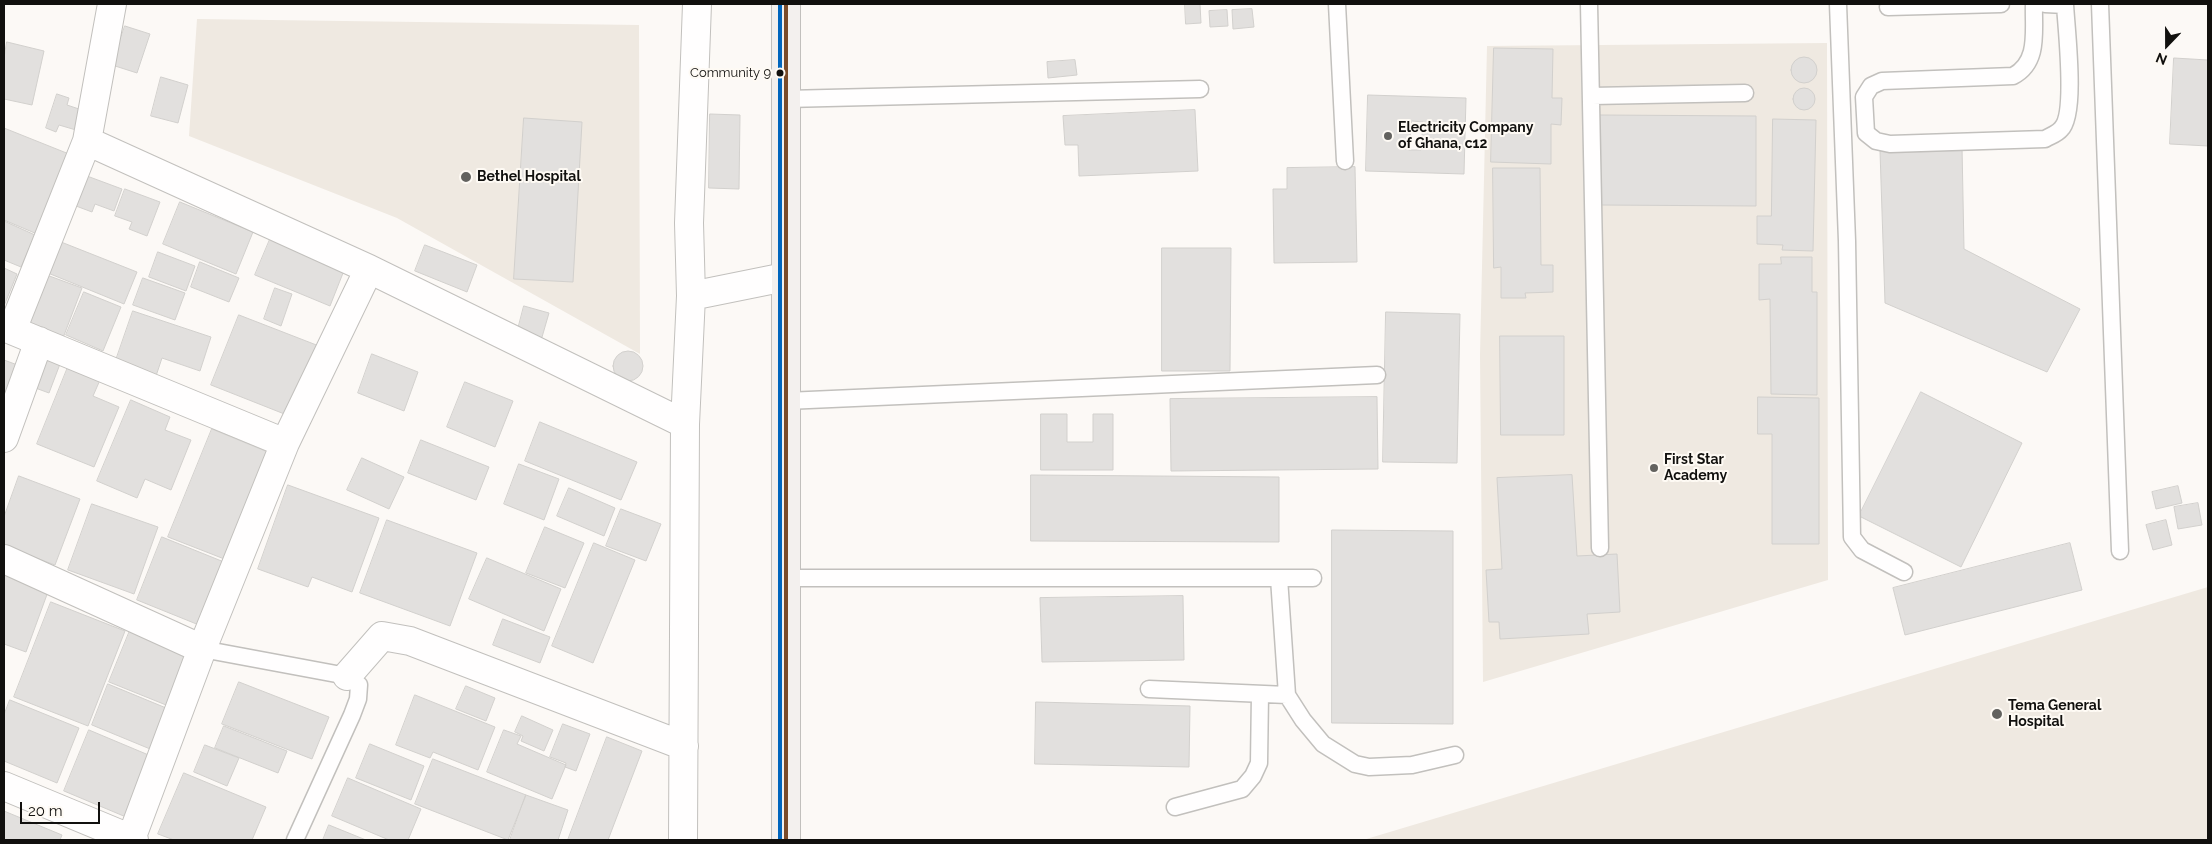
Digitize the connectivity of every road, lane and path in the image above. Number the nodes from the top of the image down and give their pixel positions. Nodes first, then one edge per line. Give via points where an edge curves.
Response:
1 (112, 4) edge
2 (697, 4) edge
3 (786, 4) edge
4 (1337, 4) edge
5 (1589, 4) edge
6 (1838, 4) edge
7 (2001, 4) edge
8 (2034, 4) edge
9 (2045, 4) edge
10 (2100, 4) edge
11 (2065, 5) edge
12 (1888, 7) dead end
13 (1200, 89) dead end
14 (1745, 93) dead end
15 (1592, 96) junction
16 (786, 98) junction
17 (88, 142) junction
18 (1345, 161) dead end
19 (369, 269) junction
20 (785, 277) junction
21 (691, 296) junction
22 (8, 328) edge
23 (39, 342) junction
24 (1377, 375) dead end
25 (786, 401) junction
26 (685, 424) junction
27 (4, 438) edge
28 (285, 443) junction
29 (1600, 548) dead end
30 (2120, 552) dead end
31 (4, 560) edge
32 (1904, 572) dead end
33 (786, 578) junction
34 (1279, 578) junction
35 (1314, 578) dead end
36 (202, 649) junction
37 (347, 676) junction
38 (1149, 690) dead end
39 (1260, 694) junction
40 (1287, 695) junction
41 (684, 746) junction
42 (1455, 755) dead end
43 (4, 786) edge
44 (1175, 807) dead end
45 (84, 830) edge
46 (133, 840) edge
47 (295, 840) edge
48 (683, 840) edge
49 (786, 840) edge

1 - 17 street
2 - 21 street via 689,222
3 - 16 main road
4 - 18 lane
5 - 15 lane
6 - 32 lane via 1847,241 1852,537 1862,550
7 - 12 lane
8 - 11 lane via 2032,57 2023,71 2013,76 1882,81 1871,86 1864,97 1866,133 1876,141 1890,144 2045,139 2062,129 2069,115
9 - 11 lane
10 - 30 lane
13 - 16 lane
14 - 15 lane
15 - 29 lane
16 - 20 main road
17 - 19 street
17 - 22 street
19 - 26 street
19 - 28 street
20 - 21 street
20 - 25 main road
21 - 26 street
22 - 23 street
23 - 27 street
23 - 28 street
24 - 25 lane
25 - 33 main road
26 - 41 street
28 - 36 street
31 - 36 street
33 - 34 lane
33 - 49 main road
34 - 35 lane
34 - 40 lane
36 - 37 lane
36 - 46 street
37 - 41 street via 382,636 410,641
37 - 47 lane via 359,685 358,700
38 - 39 lane
39 - 40 lane
39 - 44 lane via 1259,763 1253,776 1242,789
40 - 42 lane via 1323,744 1354,764 1368,767 1412,765
41 - 48 street
43 - 45 street
45 - 46 street

